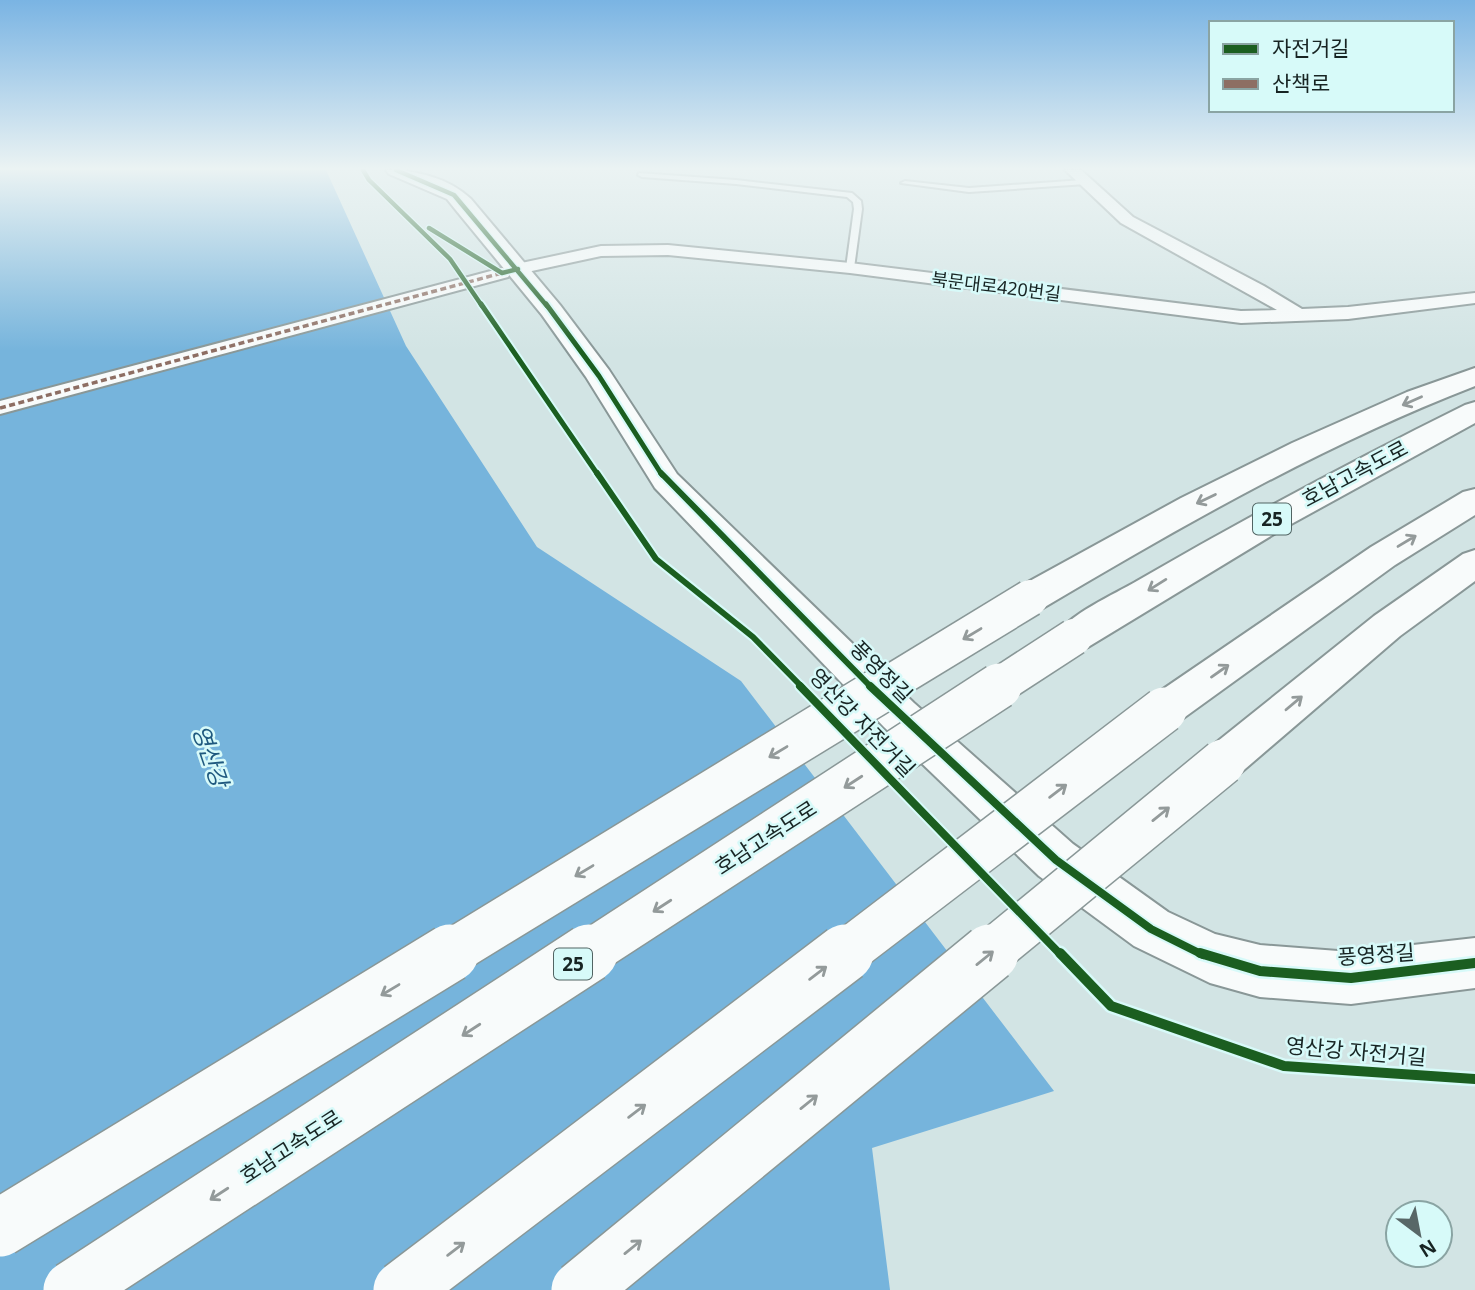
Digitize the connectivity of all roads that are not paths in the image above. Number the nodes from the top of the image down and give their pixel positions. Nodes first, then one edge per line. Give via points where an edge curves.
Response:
1 (484, 230) edge
2 (855, 230) edge
3 (1146, 230) edge
4 (849, 268) junction
5 (510, 271) junction
6 (1475, 298) edge
7 (1300, 316) junction
8 (1475, 376) edge
9 (0, 408) edge
10 (1475, 411) edge
11 (1475, 500) edge
12 (1475, 563) edge
13 (1475, 963) edge
14 (0, 1228) edge
15 (72, 1290) edge
16 (402, 1290) edge
17 (580, 1290) edge

1 - 5 main road, 풍영정길
2 - 4 lane
3 - 7 street
4 - 5 street, 북문대로420번길 via 633,249 590,253
4 - 7 street, 북문대로420번길 via 1241,317
5 - 9 street, 북문대로420번길
5 - 13 main road, 풍영정길 via 599,376 666,481 707,524 899,715 1046,851 1151,929 1210,958 1260,971 1351,978
6 - 7 street, 북문대로420번길
8 -> 14 main road, bridge via 1330,437 1183,510 1030,598
10 -> 15 main road, 호남고속도로 / 25, bridge via 1196,561 1074,637
16 -> 11 main road, bridge via 1164,710 1383,556
17 -> 12 main road, bridge via 1387,626

